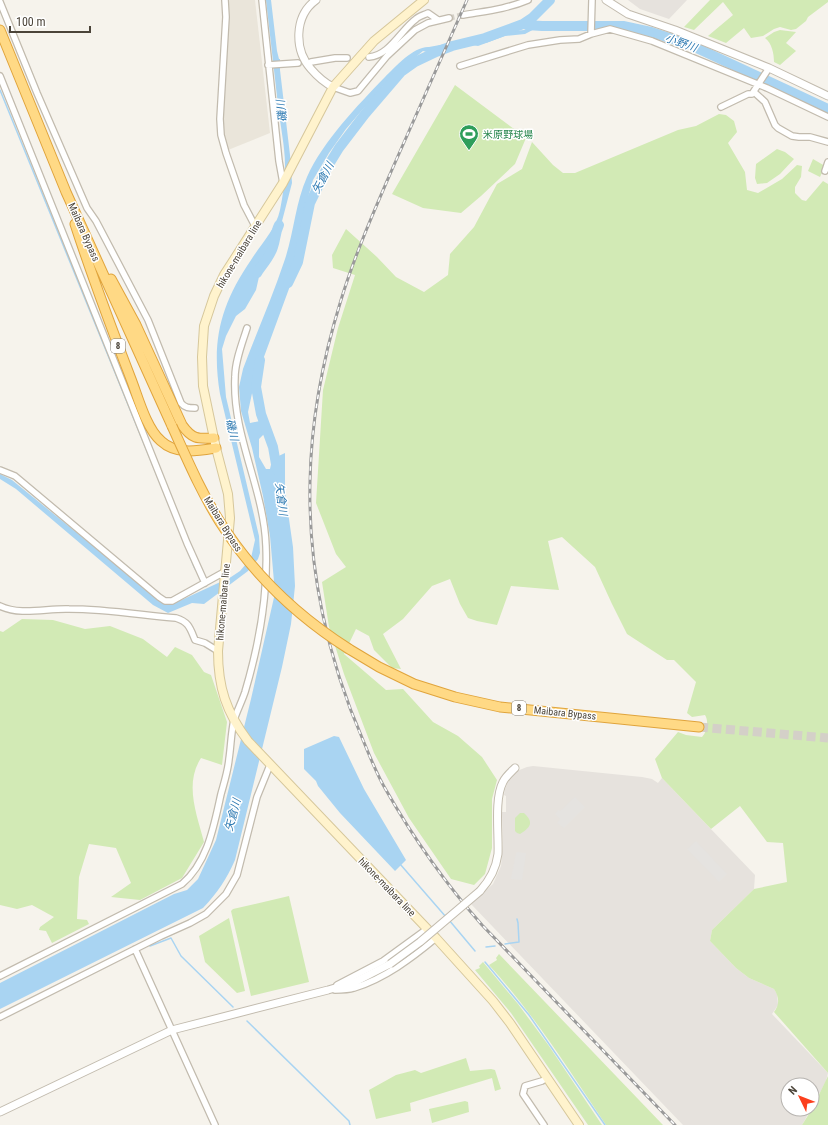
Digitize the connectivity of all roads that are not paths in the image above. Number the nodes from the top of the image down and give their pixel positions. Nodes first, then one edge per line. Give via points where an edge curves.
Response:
1 (225, 0) edge
2 (262, 0) edge
3 (316, 0) edge
4 (424, 0) edge
5 (528, 0) edge
6 (592, 0) edge
7 (606, 0) edge
8 (0, 2) edge
9 (463, 15) tunnel mouth
10 (449, 18) tunnel mouth
11 (438, 20) junction
12 (0, 30) edge
13 (591, 34) junction
14 (369, 57) dead end
15 (347, 58) dead end
16 (311, 62) dead end
17 (298, 63) dead end
18 (270, 65) junction
19 (460, 66) dead end
20 (768, 70) junction
21 (0, 76) edge
22 (759, 84) junction
23 (333, 87) junction
24 (754, 92) junction
25 (828, 96) edge
26 (721, 107) dead end
27 (828, 118) edge
28 (828, 142) edge
29 (828, 162) edge
30 (825, 171) dead end
31 (284, 183) junction
32 (66, 192) junction
33 (255, 226) junction
34 (84, 232) junction
35 (247, 328) dead end
36 (195, 408) dead end
37 (214, 438) junction
38 (216, 448) junction
39 (0, 470) edge
40 (226, 574) junction
41 (205, 583) junction
42 (0, 606) edge
43 (218, 651) junction
44 (236, 723) junction
45 (699, 727) tunnel mouth
46 (268, 762) junction
47 (516, 768) dead end
48 (427, 929) junction
49 (436, 938) junction
50 (135, 949) junction
51 (0, 976) edge
52 (328, 990) junction
53 (0, 1018) edge
54 (172, 1030) junction
55 (547, 1078) junction
56 (0, 1112) edge
57 (215, 1125) edge
58 (544, 1125) edge
59 (579, 1125) edge

1 - 33 street via 221,135 244,206
2 - 18 street
3 - 23 street via 304,13 299,25 300,49 310,68
4 - 23 main road, hikone-maibara line via 374,41
5 - 9 street via 500,9
6 - 13 street
7 - 20 street via 628,14 675,30
8 - 36 street via 87,208 148,320 181,404 184,407
10 - 11 street
11 - 14 street via 428,13 416,18 383,53
11 - 23 street via 415,30 379,65 358,91 350,93
12 - 32 highway, Maibara Bypass / 8
13 - 19 street via 579,39 528,45
13 - 22 street via 610,29 633,35
15 - 16 street
17 - 18 street
18 - 31 street via 279,161
20 - 22 street
20 - 25 street
21 - 41 street
22 - 24 street
22 - 27 street
23 - 31 main road, hikone-maibara line
24 - 26 street
24 - 28 street via 765,102 778,128 792,136
29 - 30 street
31 - 33 main road, hikone-maibara line
32 - 34 highway, Maibara Bypass / 8
32 - 38 highway, 8 via 104,308 143,410 155,434 167,446 176,450 191,452
33 - 37 main road, hikone-maibara line via 224,275 204,326 203,386
34 - 37 highway, 8 via 136,325 182,425 193,437
34 - 45 highway, Maibara Bypass / 8, bridge via 201,489 220,522 260,575 282,598 322,632 379,667 414,684 455,697 500,707
35 - 44 street via 234,376 234,397 240,432 264,524 265,597 253,661
37 - 38 main road, hikone-maibara line
38 - 40 main road, hikone-maibara line via 228,494 230,518
39 - 41 street via 15,476 165,601 172,601
40 - 41 street
40 - 43 main road, hikone-maibara line
42 - 43 street via 16,611 68,608 176,618 184,620 189,625 195,640
43 - 44 main road, hikone-maibara line via 221,684 228,708
44 - 46 main road, hikone-maibara line via 248,741
44 - 51 street via 214,825 207,846 190,877 173,889
46 - 48 main road, hikone-maibara line
46 - 50 street via 237,875 226,894 206,914
47 - 52 street, bridge via 503,781 499,791 497,864 480,891 390,964 355,982
48 - 49 main road, hikone-maibara line
48 - 52 street via 383,961
49 - 52 street via 408,960 374,980 354,988
49 - 55 main road, hikone-maibara line via 493,1001
50 - 53 street
50 - 54 street
52 - 54 street
54 - 56 street
54 - 57 street
55 - 58 street via 526,1086 523,1094
55 - 59 main road, hikone-maibara line

